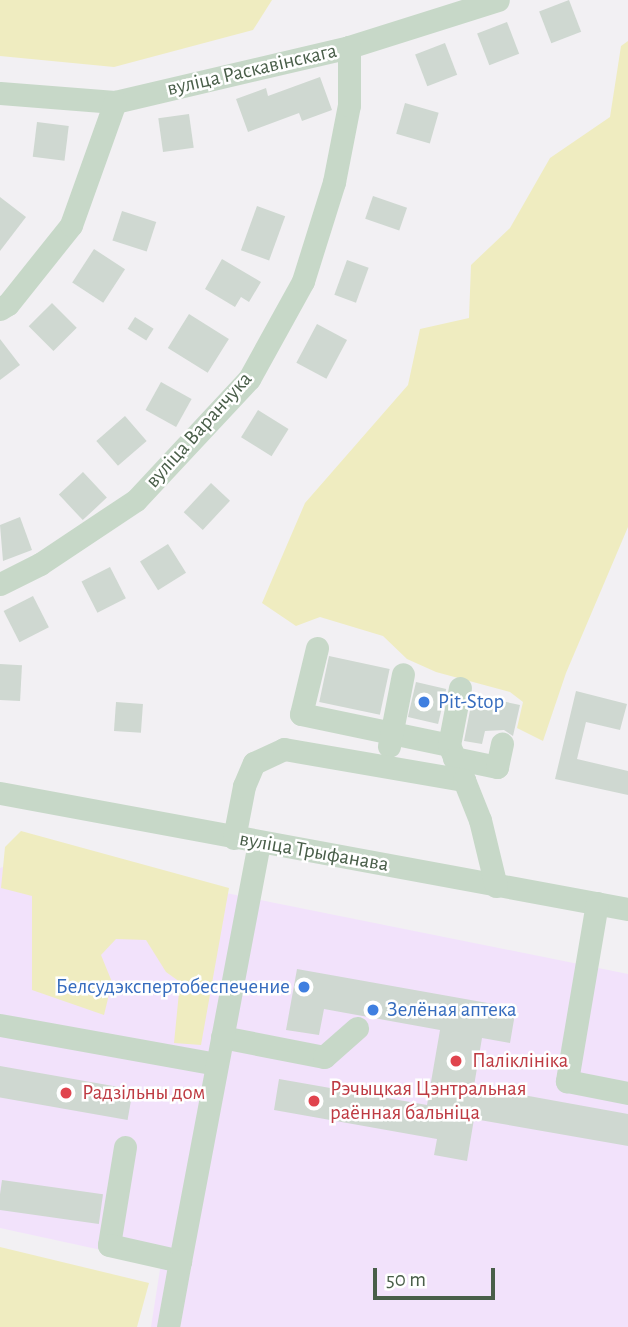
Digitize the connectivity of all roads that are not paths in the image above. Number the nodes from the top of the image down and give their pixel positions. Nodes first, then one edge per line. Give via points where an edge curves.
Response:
1 (498, 0) edge
2 (349, 47) junction
3 (0, 93) edge
4 (115, 102) junction
5 (0, 309) edge
6 (0, 584) edge
7 (317, 648) dead end
8 (403, 674) dead end
9 (460, 688) dead end
10 (391, 733) junction
11 (502, 744) dead end
12 (452, 752) junction
13 (385, 766) junction
14 (464, 780) junction
15 (0, 793) edge
16 (234, 838) junction
17 (259, 842) junction
18 (496, 886) junction
19 (597, 903) junction
20 (628, 909) edge
21 (0, 1025) edge
22 (357, 1028) dead end
23 (222, 1037) junction
24 (217, 1064) junction
25 (628, 1093) edge
26 (125, 1147) dead end
27 (180, 1261) junction
28 (168, 1327) edge

1 - 2 street, вуліца Раскавінскага
2 - 4 street, вуліца Раскавінскага
2 - 6 street, вуліца Варанчука via 349,106 334,182 303,281 249,379 136,500 40,564
3 - 4 street, вуліца Раскавінскага
4 - 5 street via 71,225
7 - 10 street via 301,714
8 - 10 street
9 - 12 street
10 - 12 street
10 - 13 street
11 - 12 street via 497,767
12 - 14 street
13 - 14 street
13 - 16 street via 284,749 254,763 244,786
14 - 18 street via 484,834
15 - 16 street, вуліца Трыфанава
16 - 17 street, вуліца Трыфанава
17 - 18 street, вуліца Трыфанава
17 - 23 street
18 - 19 street, вуліца Трыфанава
19 - 20 street, вуліца Трыфанава
19 - 25 street via 567,1081
21 - 24 street
22 - 23 street via 324,1058
23 - 24 street
24 - 27 street
26 - 27 street via 109,1245
27 - 28 street

